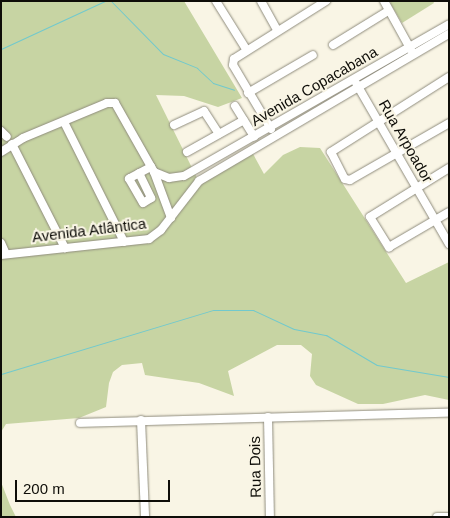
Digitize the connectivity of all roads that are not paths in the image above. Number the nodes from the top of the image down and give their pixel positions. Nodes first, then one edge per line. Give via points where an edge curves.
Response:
1 (216, 1) edge
2 (261, 1) edge
3 (326, 1) edge
4 (384, 1) edge
5 (312, 5) edge
6 (388, 11) junction
7 (449, 24) edge
8 (277, 30) junction
9 (449, 34) edge
10 (333, 45) dead end
11 (409, 47) junction
12 (246, 49) junction
13 (313, 55) dead end
14 (414, 55) junction
15 (449, 77) edge
16 (352, 78) junction
17 (358, 86) junction
18 (248, 93) junction
19 (235, 106) dead end
20 (244, 120) junction
21 (378, 121) junction
22 (64, 122) junction
23 (449, 124) edge
24 (174, 125) dead end
25 (270, 127) junction
26 (1, 131) edge
27 (219, 134) junction
28 (274, 135) junction
29 (254, 136) junction
30 (10, 141) junction
31 (1, 152) edge
32 (187, 152) dead end
33 (397, 154) junction
34 (449, 168) edge
35 (152, 169) junction
36 (193, 171) junction
37 (139, 173) dead end
38 (199, 181) junction
39 (416, 187) junction
40 (449, 212) edge
41 (171, 218) junction
42 (436, 220) junction
43 (124, 242) junction
44 (1, 244) edge
45 (449, 244) edge
46 (65, 248) junction
47 (4, 255) edge
48 (449, 413) edge
49 (268, 416) junction
50 (141, 420) junction
51 (80, 423) dead end
52 (145, 517) edge
53 (270, 517) edge
54 (437, 517) edge
55 (449, 517) edge

1 - 12 street
2 - 8 street
3 - 5 street
4 - 6 street
5 - 8 street
6 - 10 street
6 - 11 street
7 - 11 street, Avenida Copacabana
8 - 12 street
9 - 14 street, Avenida Copacabana
11 - 14 street
11 - 16 street, Avenida Copacabana
12 - 18 street via 233,62
13 - 18 street
14 - 17 street, Avenida Copacabana
15 - 21 street
16 - 17 street, Rua Arpoador
16 - 25 street, Avenida Copacabana
17 - 21 street, Rua Arpoador
17 - 28 street, Avenida Copacabana
18 - 25 street
19 - 20 street
20 - 27 street
20 - 29 street
21 - 33 street, Rua Arpoador
21 - 33 street via 332,150 345,179 350,180
22 - 30 street
22 - 35 street via 107,103 115,103
22 - 43 street
23 - 33 street
24 - 27 street via 204,111
25 - 28 street
25 - 29 street, Avenida Copacabana
26 - 30 street
27 - 32 street
28 - 38 street, Avenida Copacabana
29 - 36 street, Avenida Copacabana
30 - 31 street
30 - 46 street
33 - 39 street, Rua Arpoador
34 - 39 street
35 - 36 street via 178,178
35 - 37 street
35 - 41 street
36 - 38 street
38 - 41 street, Avenida Atlântica
39 - 42 street, Rua Arpoador
39 - 42 street via 372,214 371,220 389,248
40 - 42 street
41 - 43 street, Avenida Atlântica via 149,239
42 - 45 street, Rua Arpoador
43 - 46 street, Avenida Atlântica
44 - 47 street
46 - 47 street, Avenida Atlântica
48 - 49 street
49 - 50 street
49 - 53 street, Rua Dois
50 - 51 street
50 - 52 street
54 - 55 street

